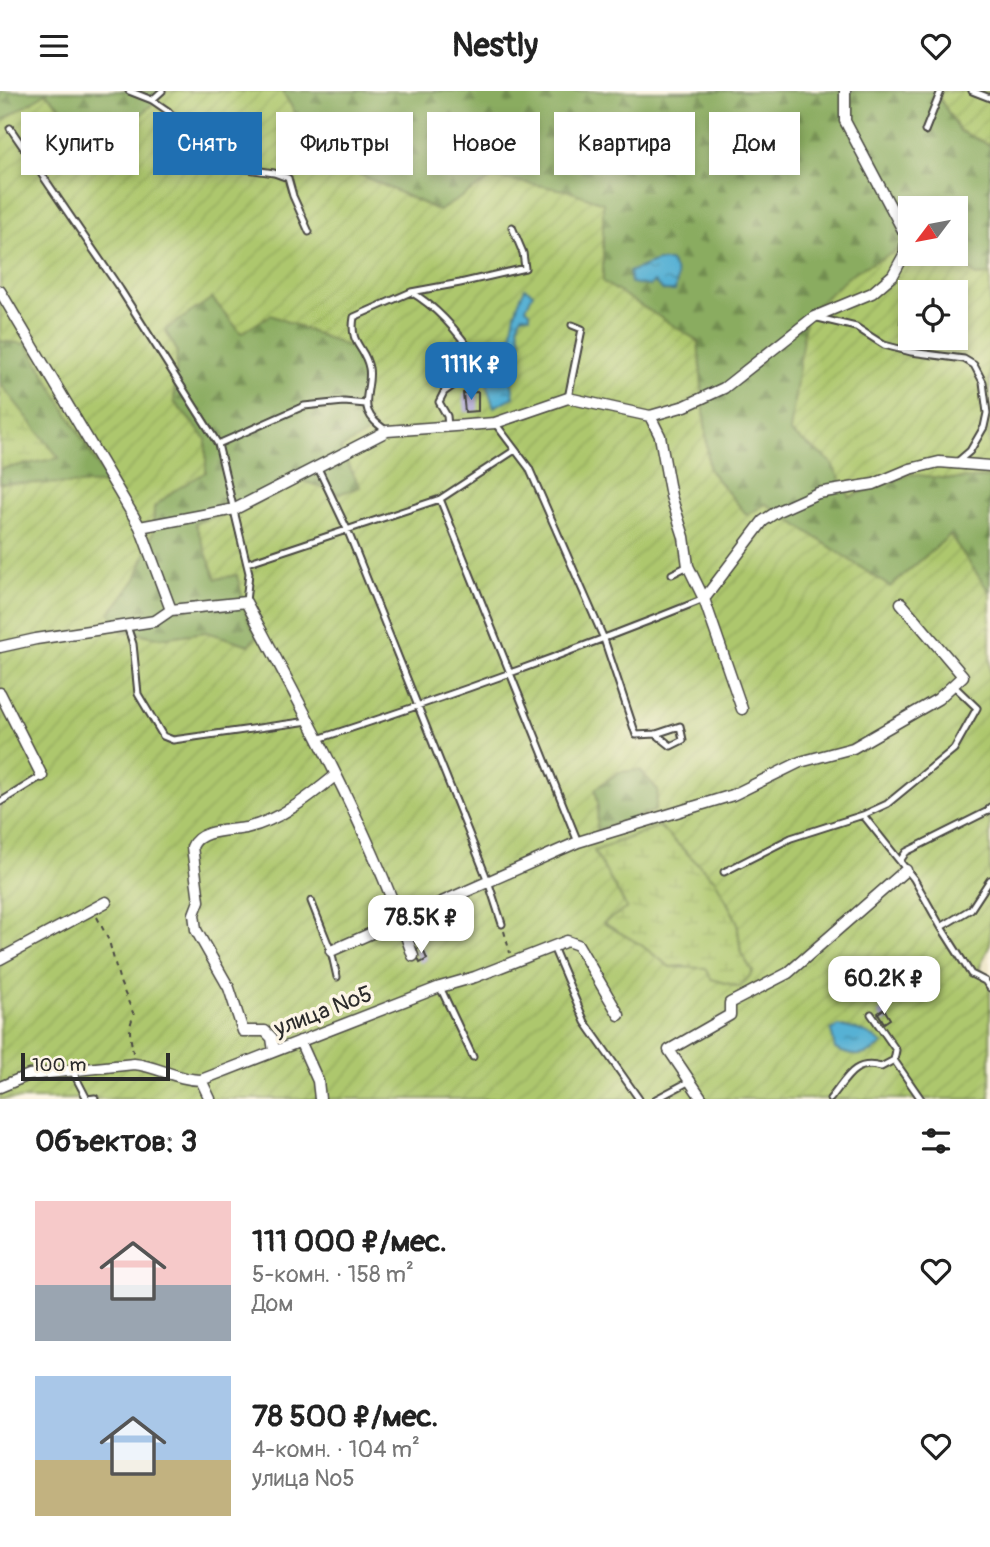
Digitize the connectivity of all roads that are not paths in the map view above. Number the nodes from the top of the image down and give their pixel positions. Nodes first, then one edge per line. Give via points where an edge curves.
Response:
1 (129, 91) edge
2 (162, 91) edge
3 (845, 91) edge
4 (942, 91) edge
5 (972, 91) edge
6 (990, 98) edge
7 (152, 100) junction
8 (10, 128) dead end
9 (925, 131) dead end
10 (512, 227) dead end
11 (309, 232) dead end
12 (0, 291) edge
13 (411, 292) junction
14 (814, 317) junction
15 (572, 324) dead end
16 (568, 398) junction
17 (366, 404) junction
18 (650, 416) junction
19 (495, 423) junction
20 (448, 426) junction
21 (387, 431) junction
22 (218, 444) junction
23 (515, 450) junction
24 (956, 463) junction
25 (317, 466) junction
26 (990, 466) edge
27 (440, 499) junction
28 (235, 509) junction
29 (141, 527) junction
30 (347, 529) junction
31 (247, 563) junction
32 (688, 566) junction
33 (672, 574) dead end
34 (704, 599) junction
35 (246, 602) junction
36 (901, 603) dead end
37 (171, 610) junction
38 (126, 625) junction
39 (604, 639) junction
40 (0, 647) edge
41 (508, 674) junction
42 (953, 685) junction
43 (0, 693) edge
44 (417, 707) junction
45 (742, 709) dead end
46 (309, 721) junction
47 (656, 734) junction
48 (318, 739) junction
49 (335, 775) junction
50 (42, 776) joint
51 (0, 802) edge
52 (990, 807) edge
53 (863, 815) junction
54 (578, 842) junction
55 (903, 865) junction
56 (724, 872) dead end
57 (990, 880) edge
58 (488, 881) junction
59 (311, 901) dead end
60 (106, 902) dead end
61 (400, 920) junction
62 (502, 924) road end
63 (941, 927) junction
64 (553, 945) junction
65 (331, 951) junction
66 (413, 956) dead end
67 (0, 960) edge
68 (990, 976) edge
69 (337, 977) dead end
70 (985, 981) junction
71 (440, 986) junction
72 (990, 988) edge
73 (871, 1014) dead end
74 (619, 1015) dead end
75 (300, 1041) junction
76 (274, 1051) junction
77 (473, 1057) dead end
78 (894, 1060) junction
79 (72, 1070) junction
80 (201, 1080) junction
81 (691, 1081) junction
82 (0, 1087) edge
83 (95, 1098) edge
84 (87, 1099) edge
85 (210, 1099) edge
86 (320, 1099) edge
87 (639, 1099) edge
88 (656, 1099) edge
89 (702, 1099) edge
90 (830, 1099) edge
91 (921, 1099) edge

1 - 7 lane
2 - 7 lane
3 - 14 street via 845,121 905,236 905,253 893,275 872,293
4 - 9 lane
5 - 6 lane
7 - 11 lane via 207,146 212,156 234,167 288,178
8 - 22 lane
10 - 13 lane via 525,268
12 - 29 street
13 - 17 lane via 354,317 354,340 369,366
13 - 20 lane via 430,302 460,333 478,361 476,369 444,392 439,402
14 - 18 street via 724,388
14 - 24 lane via 856,327 884,345 964,359 974,365 983,382 987,413 970,450
15 - 16 lane via 582,329
16 - 18 street
16 - 19 street
17 - 21 lane via 373,421
17 - 22 lane via 304,406
18 - 32 street via 660,436
19 - 20 street
19 - 23 lane
20 - 21 street
21 - 25 street
22 - 28 lane
23 - 27 lane
23 - 39 lane via 529,468
24 - 26 street
24 - 34 street via 939,462 874,484 818,493 778,511 763,521
25 - 28 street
25 - 30 lane
27 - 30 lane
27 - 41 lane
28 - 29 street
28 - 31 lane
29 - 37 street
30 - 31 lane
30 - 44 lane
31 - 35 lane
32 - 33 lane
32 - 34 street
34 - 39 lane
34 - 45 street
35 - 37 street
35 - 46 street
36 - 42 street via 963,676
37 - 38 street via 155,621
38 - 40 street
38 - 46 lane via 133,644 138,694 163,736 173,740
39 - 41 lane
39 - 47 lane via 636,735
41 - 44 lane
41 - 54 lane
42 - 53 lane via 977,708 954,750 887,804
42 - 54 street via 938,699 853,748 800,762 733,795
43 - 50 street
44 - 48 lane
44 - 58 lane
46 - 48 street
47 - 47 lane via 671,746 683,740 680,726
48 - 49 street
49 - 61 street
49 - 76 street via 278,816 202,836 191,847 199,901 194,914 196,930 229,988 243,1031 265,1031 272,1038
50 - 51 lane
52 - 55 lane via 906,852
53 - 55 lane
53 - 56 lane via 791,838
54 - 58 street
55 - 63 lane
55 - 81 street via 788,973 730,1003 730,1015 669,1050
57 - 63 lane via 971,909
58 - 61 street
58 - 62 lane
59 - 65 lane
60 - 67 street
61 - 65 street
61 - 66 street
63 - 70 lane via 971,974
64 - 71 street, улица №5
64 - 74 street via 567,941 578,945
64 - 87 lane via 585,1022
65 - 69 lane
68 - 70 lane
70 - 72 lane
71 - 75 street, улица №5
71 - 77 lane
73 - 78 lane via 896,1050
75 - 76 street, улица №5
75 - 86 street via 318,1081
76 - 80 street, улица №5
78 - 90 lane via 881,1067 858,1066
78 - 91 lane
79 - 80 street via 149,1065
79 - 82 street via 29,1075
79 - 84 lane
80 - 85 street
81 - 88 lane
81 - 89 street
83 - 84 lane

